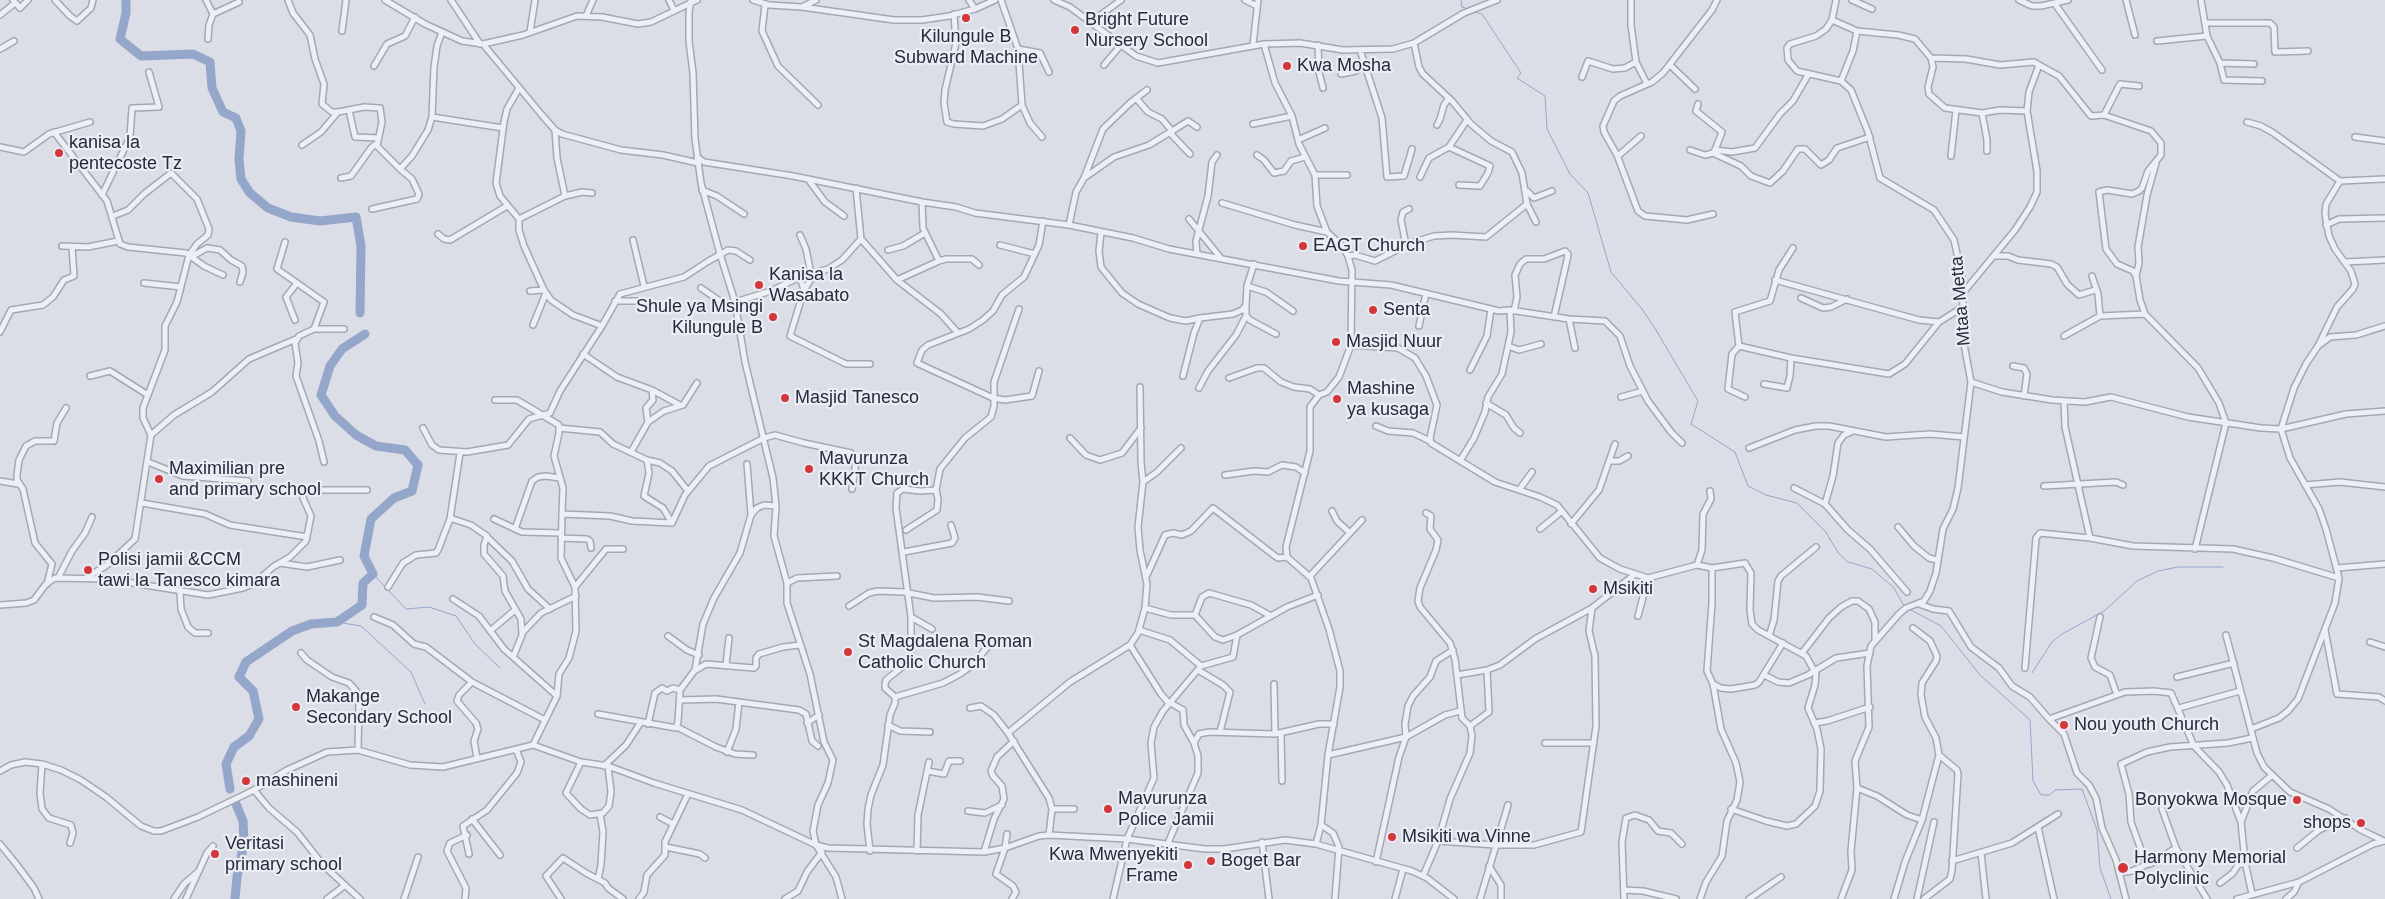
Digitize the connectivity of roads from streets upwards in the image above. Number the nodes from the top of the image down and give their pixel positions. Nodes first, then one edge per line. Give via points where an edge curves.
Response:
1 (28, 0) edge
2 (55, 0) edge
3 (93, 0) edge
4 (206, 0) edge
5 (288, 0) edge
6 (346, 0) edge
7 (385, 0) edge
8 (451, 0) edge
9 (535, 0) edge
10 (593, 0) edge
11 (669, 0) edge
12 (693, 0) edge
13 (753, 0) edge
14 (816, 0) edge
15 (969, 0) edge
16 (995, 0) edge
17 (1001, 0) edge
18 (1054, 0) edge
19 (1121, 0) edge
20 (1245, 0) edge
21 (1497, 0) edge
22 (1631, 0) edge
23 (1717, 0) edge
24 (1836, 0) edge
25 (1852, 0) edge
26 (2019, 0) edge
27 (2068, 0) edge
28 (2126, 0) edge
29 (2202, 0) edge
30 (14, 2) edge
31 (239, 3) edge
32 (1257, 3) edge
33 (2052, 3) edge
34 (765, 5) junction
35 (802, 7) junction
36 (975, 9) junction
37 (1872, 9) dead end
38 (674, 10) junction
39 (213, 14) junction
40 (954, 14) junction
41 (0, 15) edge
42 (586, 16) junction
43 (415, 17) junction
44 (1832, 20) junction
45 (1091, 22) junction
46 (2205, 23) junction
47 (342, 31) dead end
48 (1857, 31) junction
49 (442, 32) junction
50 (530, 32) junction
51 (2136, 35) dead end
52 (2207, 36) junction
53 (208, 40) dead end
54 (14, 41) dead end
55 (2158, 41) dead end
56 (1414, 43) junction
57 (482, 44) junction
58 (1264, 44) junction
59 (1253, 45) junction
60 (1318, 45) junction
61 (1121, 46) junction
62 (0, 49) edge
63 (1018, 50) junction
64 (1360, 50) junction
65 (2308, 51) dead end
66 (1931, 58) junction
67 (1636, 62) junction
68 (2220, 63) junction
69 (2254, 64) dead end
70 (1363, 65) junction
71 (1670, 65) junction
72 (374, 66) dead end
73 (1104, 66) dead end
74 (2040, 66) junction
75 (2102, 70) dead end
76 (148, 72) dead end
77 (1049, 72) dead end
78 (1341, 74) dead end
79 (1808, 75) junction
80 (1582, 77) dead end
81 (1841, 81) junction
82 (2262, 81) dead end
83 (1647, 84) junction
84 (2139, 86) dead end
85 (519, 88) junction
86 (1323, 88) dead end
87 (1695, 89) dead end
88 (1147, 90) dead end
89 (1136, 98) junction
90 (1449, 98) junction
91 (1698, 104) dead end
92 (818, 105) dead end
93 (1022, 106) junction
94 (349, 110) junction
95 (1956, 110) junction
96 (2027, 111) junction
97 (338, 112) junction
98 (1982, 113) junction
99 (2104, 115) junction
100 (432, 116) junction
101 (1292, 116) junction
102 (1466, 120) junction
103 (90, 122) dead end
104 (2247, 122) dead end
105 (1253, 124) dead end
106 (1437, 125) dead end
107 (1196, 127) dead end
108 (504, 128) junction
109 (1324, 128) dead end
110 (555, 130) junction
111 (1172, 131) junction
112 (54, 132) junction
113 (1641, 136) dead end
114 (1042, 137) dead end
115 (1870, 137) junction
116 (2355, 137) dead end
117 (1298, 140) junction
118 (378, 141) junction
119 (2385, 141) edge
120 (302, 145) dead end
121 (0, 147) edge
122 (1449, 148) junction
123 (1412, 149) dead end
124 (1690, 150) dead end
125 (1714, 151) junction
126 (1987, 151) dead end
127 (1190, 154) dead end
128 (1217, 155) dead end
129 (1257, 156) dead end
130 (1618, 156) junction
131 (1951, 156) dead end
132 (1305, 157) junction
133 (698, 160) junction
134 (2156, 163) junction
135 (400, 169) junction
136 (1315, 175) junction
137 (1347, 175) dead end
138 (1420, 177) dead end
139 (341, 178) dead end
140 (1084, 178) junction
141 (808, 179) junction
142 (2385, 179) edge
143 (2340, 181) junction
144 (1459, 185) dead end
145 (856, 188) junction
146 (702, 190) junction
147 (1527, 191) junction
148 (1552, 191) dead end
149 (592, 193) dead end
150 (102, 195) junction
151 (565, 196) junction
152 (922, 202) junction
153 (1222, 203) dead end
154 (1527, 204) junction
155 (507, 206) junction
156 (372, 209) dead end
157 (1409, 209) dead end
158 (744, 214) dead end
159 (1713, 214) dead end
160 (113, 216) junction
161 (844, 216) dead end
162 (2385, 218) edge
163 (519, 219) junction
164 (1189, 220) dead end
165 (1043, 221) junction
166 (1536, 222) dead end
167 (1069, 225) junction
168 (2326, 225) junction
169 (1199, 230) junction
170 (1327, 232) junction
171 (925, 233) junction
172 (1101, 233) junction
173 (438, 234) dead end
174 (800, 235) dead end
175 (861, 239) junction
176 (633, 240) dead end
177 (118, 241) junction
178 (285, 242) dead end
179 (1000, 245) dead end
180 (1406, 245) junction
181 (62, 246) dead end
182 (72, 247) junction
183 (1793, 248) dead end
184 (888, 250) dead end
185 (720, 254) junction
186 (1035, 254) junction
187 (1197, 254) junction
188 (190, 256) junction
189 (1348, 256) junction
190 (1994, 256) junction
191 (1220, 257) junction
192 (750, 260) dead end
193 (2385, 260) edge
194 (938, 261) junction
195 (2345, 262) junction
196 (979, 265) dead end
197 (1251, 265) junction
198 (813, 273) junction
199 (223, 275) dead end
200 (2092, 276) dead end
201 (2136, 276) junction
202 (800, 277) junction
203 (896, 280) junction
204 (1775, 280) junction
205 (1353, 281) junction
206 (240, 282) dead end
207 (144, 283) dead end
208 (297, 283) junction
209 (644, 286) junction
210 (1247, 286) junction
211 (181, 287) junction
212 (701, 288) dead end
213 (804, 290) junction
214 (2095, 290) junction
215 (530, 291) dead end
216 (545, 292) junction
217 (1426, 293) junction
218 (1962, 294) junction
219 (1801, 298) dead end
220 (1846, 299) junction
221 (615, 301) junction
222 (639, 301) dead end
223 (735, 302) junction
224 (1246, 305) junction
225 (1962, 307) junction
226 (1019, 309) dead end
227 (1491, 309) junction
228 (1293, 311) dead end
229 (1512, 311) junction
230 (2145, 314) junction
231 (1246, 316) junction
232 (2100, 316) junction
233 (1554, 317) junction
234 (1200, 318) junction
235 (1569, 319) junction
236 (295, 320) dead end
237 (1939, 322) junction
238 (533, 325) dead end
239 (602, 326) junction
240 (1419, 326) dead end
241 (2385, 326) edge
242 (314, 329) junction
243 (344, 329) dead end
244 (0, 332) edge
245 (958, 333) junction
246 (1276, 334) dead end
247 (2064, 336) dead end
248 (296, 340) junction
249 (1541, 344) dead end
250 (1351, 345) junction
251 (1508, 346) junction
252 (1739, 346) junction
253 (2318, 346) junction
254 (1574, 348) dead end
255 (583, 354) junction
256 (1791, 358) junction
257 (870, 364) dead end
258 (2013, 366) dead end
259 (1470, 370) dead end
260 (1039, 371) dead end
261 (90, 376) dead end
262 (1183, 376) dead end
263 (1229, 378) dead end
264 (1971, 382) junction
265 (697, 383) dead end
266 (1764, 384) dead end
267 (1140, 387) dead end
268 (1199, 388) dead end
269 (652, 390) junction
270 (1643, 391) junction
271 (1320, 394) junction
272 (148, 395) junction
273 (2024, 396) junction
274 (1621, 397) dead end
275 (1745, 397) dead end
276 (993, 398) junction
277 (495, 400) dead end
278 (2064, 401) junction
279 (1486, 403) junction
280 (680, 405) junction
281 (66, 408) dead end
282 (2385, 411) edge
283 (545, 416) junction
284 (648, 422) junction
285 (2226, 422) junction
286 (1376, 426) dead end
287 (423, 428) dead end
288 (560, 428) junction
289 (1142, 428) junction
290 (2282, 429) junction
291 (1520, 432) dead end
292 (1851, 432) junction
293 (151, 435) junction
294 (1964, 437) junction
295 (764, 438) junction
296 (1070, 438) dead end
297 (1430, 441) junction
298 (1682, 442) dead end
299 (1615, 444) dead end
300 (1180, 448) dead end
301 (1749, 448) dead end
302 (460, 452) junction
303 (631, 452) junction
304 (1628, 456) dead end
305 (647, 460) junction
306 (1460, 461) junction
307 (1610, 461) junction
308 (148, 462) junction
309 (324, 462) dead end
310 (747, 464) dead end
311 (1532, 472) dead end
312 (1305, 474) junction
313 (1225, 475) dead end
314 (560, 478) junction
315 (0, 481) edge
316 (248, 481) dead end
317 (1143, 482) junction
318 (18, 484) junction
319 (2079, 485) junction
320 (2124, 485) dead end
321 (2305, 485) junction
322 (2044, 486) dead end
323 (2385, 487) edge
324 (1794, 488) dead end
325 (852, 489) dead end
326 (367, 490) dead end
327 (936, 490) junction
328 (1519, 490) junction
329 (688, 491) junction
330 (1710, 491) dead end
331 (142, 503) junction
332 (1825, 504) junction
333 (776, 506) junction
334 (1332, 511) dead end
335 (1562, 511) junction
336 (1426, 513) dead end
337 (562, 514) junction
338 (751, 515) junction
339 (92, 517) dead end
340 (450, 518) junction
341 (494, 519) dead end
342 (1362, 520) dead end
343 (672, 523) junction
344 (1571, 524) junction
345 (951, 525) dead end
346 (1898, 527) dead end
347 (515, 529) junction
348 (1540, 529) dead end
349 (906, 530) dead end
350 (1350, 532) junction
351 (561, 536) junction
352 (307, 537) junction
353 (488, 538) junction
354 (2090, 538) junction
355 (1816, 547) dead end
356 (591, 548) dead end
357 (623, 548) dead end
358 (2195, 549) junction
359 (904, 552) junction
360 (1287, 557) junction
361 (340, 560) dead end
362 (1937, 560) junction
363 (280, 563) junction
364 (2385, 564) edge
365 (1697, 565) junction
366 (1712, 568) junction
367 (2337, 568) junction
368 (1634, 575) junction
369 (837, 576) dead end
370 (1147, 576) junction
371 (1310, 576) junction
372 (58, 578) junction
373 (1648, 578) junction
374 (2339, 578) junction
375 (85, 579) junction
376 (787, 583) junction
377 (46, 584) junction
378 (388, 587) dead end
379 (575, 587) junction
380 (180, 592) junction
381 (1907, 592) dead end
382 (908, 593) junction
383 (1318, 595) junction
384 (576, 596) junction
385 (452, 599) dead end
386 (1009, 601) dead end
387 (1919, 604) junction
388 (0, 606) edge
389 (849, 606) dead end
390 (1145, 608) junction
391 (1592, 608) junction
392 (550, 609) junction
393 (515, 610) junction
394 (1195, 615) junction
395 (1271, 616) junction
396 (1638, 616) dead end
397 (374, 617) dead end
398 (911, 617) junction
399 (2100, 617) dead end
400 (1912, 628) dead end
401 (932, 629) dead end
402 (1139, 630) junction
403 (2325, 630) junction
404 (490, 631) junction
405 (208, 633) dead end
406 (522, 633) junction
407 (1237, 635) junction
408 (2226, 635) dead end
409 (668, 636) dead end
410 (1769, 636) junction
411 (729, 638) dead end
412 (1875, 641) junction
413 (2370, 642) dead end
414 (1783, 643) junction
415 (800, 645) junction
416 (1130, 645) junction
417 (988, 646) dead end
418 (2385, 647) edge
419 (1453, 650) junction
420 (301, 653) dead end
421 (1802, 653) junction
422 (1870, 653) junction
423 (514, 655) dead end
424 (699, 655) junction
425 (2234, 663) junction
426 (726, 665) junction
427 (1200, 668) junction
428 (2025, 668) dead end
429 (695, 670) junction
430 (1487, 670) junction
431 (1814, 670) junction
432 (1457, 675) junction
433 (1764, 675) junction
434 (2177, 677) dead end
435 (472, 682) junction
436 (1274, 684) dead end
437 (1713, 684) junction
438 (680, 690) junction
439 (2240, 691) junction
440 (2117, 695) junction
441 (557, 696) junction
442 (895, 697) junction
443 (680, 700) junction
444 (739, 702) junction
445 (2385, 702) edge
446 (1171, 703) junction
447 (1870, 706) junction
448 (970, 708) dead end
449 (2179, 708) junction
450 (1460, 710) junction
451 (598, 714) dead end
452 (819, 715) junction
453 (2049, 719) junction
454 (546, 720) junction
455 (641, 722) junction
456 (1814, 723) junction
457 (648, 724) junction
458 (807, 724) junction
459 (1334, 724) junction
460 (888, 725) junction
461 (677, 726) junction
462 (1470, 726) junction
463 (2251, 729) junction
464 (930, 732) dead end
465 (1220, 732) junction
466 (1008, 733) junction
467 (1281, 733) junction
468 (1275, 734) junction
469 (1406, 737) junction
470 (2252, 738) junction
471 (1014, 742) junction
472 (1194, 743) junction
473 (1594, 743) junction
474 (1545, 744) dead end
475 (534, 745) junction
476 (818, 746) dead end
477 (2194, 746) junction
478 (358, 750) junction
479 (516, 750) junction
480 (727, 752) junction
481 (1328, 754) junction
482 (753, 755) dead end
483 (1939, 755) junction
484 (477, 758) junction
485 (580, 762) junction
486 (929, 762) dead end
487 (960, 762) dead end
488 (42, 764) junction
489 (606, 766) junction
490 (0, 771) edge
491 (927, 771) junction
492 (2271, 776) junction
493 (1282, 781) dead end
494 (1857, 788) junction
495 (254, 790) junction
496 (688, 794) junction
497 (1002, 805) junction
498 (1508, 805) dead end
499 (1052, 809) junction
500 (1074, 809) dead end
501 (1731, 809) junction
502 (2162, 809) dead end
503 (968, 811) dead end
504 (990, 811) junction
505 (600, 814) junction
506 (2058, 814) dead end
507 (660, 817) dead end
508 (2345, 818) junction
509 (472, 819) junction
510 (994, 819) junction
511 (1922, 820) junction
512 (1934, 822) dead end
513 (2241, 822) junction
514 (673, 824) junction
515 (1321, 825) junction
516 (2038, 826) junction
517 (1007, 834) dead end
518 (467, 835) junction
519 (1049, 835) junction
520 (1128, 839) junction
521 (1438, 841) junction
522 (2384, 841) edge
523 (1262, 842) junction
524 (70, 843) dead end
525 (1168, 843) junction
526 (0, 844) edge
527 (1316, 844) junction
528 (1682, 844) dead end
529 (816, 845) junction
530 (1495, 845) junction
531 (213, 846) dead end
532 (666, 847) junction
533 (1005, 848) junction
534 (2176, 848) junction
535 (2297, 848) dead end
536 (870, 851) junction
537 (917, 851) junction
538 (1340, 851) junction
539 (822, 852) junction
540 (984, 852) junction
541 (1980, 853) junction
542 (469, 854) dead end
543 (500, 855) dead end
544 (418, 857) dead end
545 (704, 858) dead end
546 (1952, 861) junction
547 (1376, 862) junction
548 (2245, 863) junction
549 (2148, 864) junction
550 (1489, 866) junction
551 (1403, 869) junction
552 (200, 870) junction
553 (2119, 873) junction
554 (1423, 876) junction
555 (1781, 877) dead end
556 (598, 879) junction
557 (2220, 882) dead end
558 (2299, 882) junction
559 (344, 886) junction
560 (1624, 890) junction
561 (2252, 894) junction
562 (39, 899) edge
563 (174, 899) edge
564 (186, 899) edge
565 (327, 899) edge
566 (360, 899) edge
567 (404, 899) edge
568 (465, 899) edge
569 (561, 899) edge
570 (623, 899) edge
571 (639, 899) edge
572 (785, 899) edge
573 (842, 899) edge
574 (1012, 899) edge
575 (1113, 899) edge
576 (1269, 899) edge
577 (1335, 899) edge
578 (1395, 899) edge
579 (1454, 899) edge
580 (1480, 899) edge
581 (1501, 899) edge
582 (1624, 899) edge
583 (1676, 899) edge
584 (1700, 899) edge
585 (1749, 899) edge
586 (1841, 899) edge
587 (1894, 899) edge
588 (1917, 899) edge
589 (1924, 899) edge
590 (1986, 899) edge
591 (2054, 899) edge
592 (2126, 899) edge
593 (2207, 899) edge
594 (2237, 899) edge
595 (2286, 899) edge

1 - 30 street via 22,7
2 - 3 street via 77,21 91,8
4 - 39 street
5 - 97 street via 310,35 324,84 322,104 329,111
6 - 47 street
7 - 43 street
8 - 57 street
9 - 50 street
10 - 42 street
11 - 38 street
12 - 38 street
12 - 133 street via 689,12 689,40
13 - 34 street
14 - 35 street
15 - 36 street
16 - 36 street
17 - 63 street
18 - 45 street
19 - 45 street
20 - 32 street
21 - 56 street via 1464,14
22 - 67 street
23 - 71 street
24 - 44 street
25 - 37 street
26 - 33 street via 2032,6
27 - 33 street
28 - 51 street
29 - 46 street
30 - 41 street
31 - 39 street
32 - 59 street
33 - 75 street
34 - 35 street
34 - 92 street via 762,31 778,66
35 - 40 street via 894,20 922,20
36 - 40 street
38 - 42 street via 659,20 638,24
39 - 53 street
40 - 93 street via 956,43 944,96 947,122 983,126
42 - 50 street via 569,18
43 - 49 street
43 - 72 street via 405,36 388,44
44 - 48 street
44 - 79 street via 1822,32 1795,41 1788,48 1790,64
45 - 61 street
46 - 52 street
46 - 65 street via 2270,23 2274,27 2275,52
48 - 66 street via 1915,40
48 - 81 street
49 - 57 street via 462,41
49 - 100 street via 434,67
50 - 57 street
52 - 55 street
52 - 68 street
54 - 62 street
56 - 64 street via 1393,49
56 - 90 street via 1421,70
57 - 85 street
58 - 59 street
58 - 60 street via 1300,42
58 - 101 street via 1272,74
59 - 61 street via 1158,63 1143,60
60 - 64 street
60 - 86 street via 1318,72
61 - 73 street
63 - 77 street via 1040,53
63 - 93 street
64 - 70 street
66 - 74 street via 1966,59 2000,65 2034,62
66 - 95 street via 1929,94 1937,103
67 - 80 street via 1625,68 1613,69 1588,60
67 - 83 street
68 - 69 street
68 - 82 street via 2224,80
70 - 78 street via 1356,71
70 - 123 street via 1382,118 1387,177 1404,176
71 - 83 street via 1657,79
71 - 87 street
74 - 96 street via 2029,92
74 - 99 street via 2058,76 2091,116
76 - 150 street via 159,107 132,108 130,137
79 - 81 street
79 - 125 street via 1793,101 1755,148
81 - 115 street, Mtaa Metta via 1851,90
83 - 130 street via 1614,101 1603,126
84 - 99 street via 2120,84
85 - 108 street via 507,109
85 - 110 street
88 - 89 street
89 - 111 street
89 - 140 street via 1103,129
90 - 102 street
90 - 106 street
91 - 125 street via 1696,111 1722,132
93 - 114 street
94 - 97 street
94 - 118 street via 355,137
94 - 118 street via 380,108 382,122
95 - 98 street
95 - 131 street
96 - 98 street
96 - 190 street via 2037,171 2037,192 2030,207
97 - 120 street via 320,132
98 - 126 street
99 - 134 street via 2152,131 2162,148
100 - 108 street
100 - 135 street via 421,143
101 - 105 street
101 - 117 street
102 - 122 street
102 - 147 street via 1491,141 1510,150 1519,165
103 - 112 street
104 - 143 street via 2272,132
107 - 111 street via 1188,121
108 - 155 street via 496,182
109 - 117 street
110 - 133 street via 621,150
110 - 151 street
111 - 127 street
111 - 140 street via 1149,145 1114,157
112 - 121 street via 24,152
112 - 150 street
113 - 130 street
115 - 125 street via 1837,148 1821,165 1805,149 1798,149 1770,183
115 - 218 street, Mtaa Metta via 1880,178 1934,210 1954,240
116 - 119 street
117 - 132 street
118 - 135 street via 391,163
118 - 139 street via 351,176
122 - 138 street via 1429,158
122 - 144 street via 1490,166 1480,186
124 - 125 street via 1701,154
128 - 169 street via 1213,158
129 - 132 street via 1274,173 1284,171 1291,161
130 - 159 street via 1638,211 1645,216 1687,220
132 - 136 street
133 - 141 street
133 - 146 street
134 - 201 street via 2147,195
134 - 201 street via 2136,193 2099,192 2106,249 2117,264 2133,271
135 - 156 street via 412,180 419,194 417,199
136 - 137 street
136 - 170 street via 1317,206
140 - 167 street via 1072,203
141 - 145 street
141 - 161 street via 826,202
142 - 143 street
143 - 168 street via 2326,204
145 - 152 street
145 - 175 street
146 - 158 street
146 - 185 street
147 - 148 street via 1534,198
147 - 154 street
149 - 151 street
150 - 160 street
151 - 163 street
152 - 165 street via 1004,218
152 - 171 street
153 - 170 street via 1295,226
154 - 166 street
154 - 180 street via 1486,237 1434,236
155 - 163 street
155 - 173 street via 450,240
157 - 180 street via 1401,220
160 - 177 street
160 - 188 street via 128,210 166,175 174,174 199,203 209,229 208,235
162 - 168 street via 2339,219
163 - 216 street via 524,246
164 - 169 street
165 - 167 street
165 - 186 street
167 - 172 street
168 - 195 street via 2335,248
169 - 187 street
169 - 191 street
170 - 189 street
171 - 184 street via 903,246
171 - 194 street
172 - 187 street
172 - 234 street via 1101,267 1122,293 1170,318 1186,321
174 - 198 street
175 - 198 street via 842,260 824,271
175 - 203 street
176 - 209 street
177 - 182 street
177 - 188 street via 124,246
178 - 208 street via 276,268
179 - 186 street
180 - 189 street via 1375,261
181 - 182 street
182 - 244 street via 73,277 64,280 53,297 43,305 11,310
183 - 204 street
185 - 192 street via 734,250
185 - 209 street via 684,277
185 - 223 street
186 - 245 street via 1024,277 1002,295 990,314 970,329
187 - 191 street
188 - 199 street
188 - 206 street via 208,248 220,250 242,266
188 - 211 street
189 - 205 street
190 - 214 street via 2051,264 2079,295
190 - 218 street
191 - 197 street
193 - 195 street
194 - 196 street via 972,259
194 - 203 street
195 - 253 street via 2355,284 2337,307
197 - 205 street
197 - 210 street
198 - 202 street
198 - 213 street
200 - 214 street
201 - 230 street
202 - 213 street
202 - 223 street via 771,291
203 - 245 street via 941,314
204 - 220 street
204 - 252 street via 1770,301 1735,312
205 - 217 street
205 - 250 street
207 - 211 street
208 - 236 street via 286,298
208 - 242 street via 324,302
209 - 221 street via 622,292
210 - 224 street
210 - 228 street via 1266,292
211 - 272 street via 165,326 165,350
212 - 223 street via 728,308
213 - 257 street via 790,336 846,364
214 - 232 street
215 - 216 street
216 - 238 street
216 - 239 street via 558,307
217 - 227 street
217 - 240 street
218 - 225 street, Mtaa Metta
219 - 220 street via 1823,308 1831,308
220 - 237 street via 1886,312
221 - 222 street
221 - 239 street
223 - 295 street via 745,362
224 - 231 street
224 - 234 street via 1233,314
225 - 237 street
225 - 264 street, Mtaa Metta
226 - 276 street via 994,382
227 - 229 street
227 - 259 street via 1488,336
229 - 233 street
229 - 233 street via 1517,297 1515,275 1520,264 1526,259 1544,259 1565,251 1568,256
229 - 251 street
230 - 232 street
230 - 285 street via 2198,368 2219,403
231 - 246 street
231 - 268 street
232 - 247 street
233 - 235 street
234 - 262 street
235 - 254 street
235 - 270 street via 1609,322 1620,336
237 - 256 street via 1905,364 1888,374
239 - 255 street
241 - 253 street via 2351,336 2330,337
242 - 243 street
242 - 248 street
245 - 276 street via 928,345 917,363
248 - 293 street via 249,359 212,392 174,415
248 - 309 street via 296,376
249 - 251 street via 1519,350
250 - 271 street via 1339,378 1327,392
250 - 297 street via 1398,348 1414,358 1426,376 1437,405
251 - 279 street via 1502,374
252 - 256 street
252 - 275 street via 1732,354 1728,389
253 - 290 street via 2294,388
255 - 269 street via 617,377
255 - 283 street via 550,413
256 - 266 street via 1787,388
258 - 273 street via 2024,368 2027,374
260 - 276 street via 1032,397
261 - 272 street via 110,371
263 - 271 street via 1264,368 1281,382
264 - 273 street
264 - 294 street, Mtaa Metta
265 - 280 street
267 - 289 street
269 - 280 street
269 - 284 street via 653,400 646,408
270 - 274 street
270 - 298 street via 1671,432
271 - 312 street via 1310,407 1311,447
272 - 293 street via 142,414
273 - 278 street
276 - 327 street via 991,417 965,438 940,469
277 - 283 street via 517,400
278 - 285 street via 2085,402 2111,397
278 - 319 street via 2066,427
279 - 291 street via 1506,415
279 - 306 street via 1474,438
280 - 284 street
281 - 318 street via 57,423 54,441 35,441 22,452
282 - 290 street via 2346,414
283 - 288 street
283 - 302 street via 529,419 508,445
284 - 303 street
285 - 290 street
285 - 358 street
286 - 297 street via 1388,431 1413,433
287 - 302 street via 432,445 439,450
288 - 303 street via 595,430 610,443
288 - 314 street via 554,456
289 - 296 street via 1122,452 1100,460 1086,455
289 - 317 street
290 - 321 street via 2290,458
292 - 294 street via 1886,437 1930,434
292 - 301 street via 1829,426 1804,428
292 - 332 street via 1838,442 1834,476
293 - 308 street
294 - 362 street, Mtaa Metta via 1958,488 1943,529
295 - 325 street via 779,435 851,452 856,470
295 - 329 street via 709,466
295 - 333 street
297 - 306 street
299 - 307 street
300 - 317 street
302 - 340 street
303 - 305 street
304 - 307 street
305 - 329 street via 660,463 672,472
305 - 343 street via 649,473 644,496 663,508
306 - 328 street via 1495,482
307 - 344 street via 1599,490
308 - 316 street via 183,476
308 - 331 street
310 - 338 street
311 - 328 street
312 - 313 street via 1296,467 1282,465 1268,472
312 - 360 street via 1286,547
314 - 337 street
314 - 347 street via 546,476 532,481
315 - 318 street
317 - 370 street via 1138,533
318 - 377 street via 23,489 35,544 52,564
319 - 320 street via 2116,482
319 - 322 street
319 - 354 street
321 - 323 street via 2340,482
321 - 367 street via 2319,509
324 - 332 street
326 - 352 street via 304,490 303,498 310,516
327 - 349 street via 936,510
327 - 359 street via 904,489 897,493 896,508
328 - 335 street via 1557,505
329 - 343 street
330 - 365 street via 1711,499 1703,514 1702,550
331 - 352 street via 206,514 230,525
331 - 375 street via 132,543
332 - 381 street via 1848,530 1870,548
333 - 338 street via 764,505
333 - 376 street via 774,536
334 - 350 street via 1337,521
335 - 344 street
335 - 348 street
336 - 419 street via 1431,516 1430,529 1438,540 1418,601
337 - 343 street
337 - 351 street
338 - 424 street via 740,553 703,624
339 - 372 street
340 - 353 street via 475,527
340 - 378 street via 437,552 405,561
341 - 347 street
342 - 350 street
344 - 368 street via 1600,558
345 - 359 street via 955,538 952,543
346 - 362 street via 1914,546
347 - 351 street
350 - 371 street
351 - 356 street via 588,539
351 - 379 street via 562,561
352 - 363 street via 300,548
353 - 392 street via 512,561 528,589
353 - 393 street via 484,554 503,576
354 - 358 street via 2133,546
354 - 428 street via 2044,533 2037,536
355 - 410 street via 1778,581
357 - 379 street via 606,549
358 - 374 street via 2249,552
359 - 382 street
360 - 370 street via 1278,558 1213,508 1191,531 1182,535 1166,535
360 - 371 street
361 - 363 street via 307,568
362 - 387 street, Mtaa Metta via 1930,591
363 - 380 street via 255,582 222,594
364 - 367 street
365 - 366 street
365 - 373 street
366 - 410 street via 1745,563 1752,580 1752,624
366 - 437 street via 1707,666
367 - 374 street
368 - 373 street
368 - 391 street
369 - 376 street via 797,578
370 - 390 street
371 - 383 street
372 - 375 street
372 - 377 street
373 - 396 street
374 - 403 street via 2336,603
375 - 380 street
376 - 415 street via 787,603
377 - 388 street via 34,600
379 - 384 street
380 - 405 street via 181,609 188,627 196,633
382 - 386 street via 934,598 977,597
382 - 389 street via 878,591
382 - 398 street
383 - 395 street
383 - 459 street via 1340,671
384 - 392 street
384 - 441 street via 574,643 559,674
385 - 404 street via 473,609
387 - 412 street via 1906,608
387 - 453 street via 1949,611 1971,647 1999,668 2012,686 2030,697
390 - 394 street via 1170,615
390 - 402 street
391 - 430 street
391 - 473 street via 1589,631 1595,656
392 - 406 street via 541,613
393 - 404 street
393 - 406 street via 521,619
394 - 395 street via 1202,597 1208,593 1251,605
394 - 407 street via 1218,639
395 - 407 street
397 - 435 street via 393,625 414,644 426,647
398 - 401 street
398 - 442 street via 912,650 908,662 885,684
399 - 440 street via 2091,658 2095,668 2110,675
400 - 483 street via 1930,641 1937,656 1922,683 1921,695
402 - 416 street
402 - 427 street via 1170,640
403 - 445 street via 2337,694 2379,697
403 - 463 street via 2303,687 2288,711 2268,724
404 - 441 street via 504,650
406 - 423 street
407 - 427 street via 1233,657
408 - 425 street
409 - 424 street
410 - 414 street
411 - 426 street
412 - 421 street via 1875,622 1869,609 1858,601 1852,601 1841,606 1829,618
412 - 422 street
413 - 418 street
414 - 421 street
414 - 433 street
415 - 426 street via 759,654 754,668
415 - 452 street
416 - 446 street via 1161,694
416 - 466 street via 1070,682
417 - 442 street via 974,664 960,674 943,683
419 - 432 street
419 - 469 street via 1436,661 1430,677 1412,698 1406,715
420 - 478 street via 356,691 360,711
421 - 431 street
422 - 431 street via 1836,658
422 - 447 street via 1867,671
424 - 429 street
425 - 434 street
425 - 439 street
426 - 429 street via 706,664
427 - 446 street
427 - 465 street via 1230,692
429 - 438 street
430 - 432 street
430 - 462 street via 1489,712
431 - 433 street via 1789,683
431 - 456 street via 1816,680 1808,708
432 - 450 street
433 - 437 street via 1760,682 1749,688 1721,688
435 - 454 street
435 - 484 street via 457,701 476,723 478,729 474,741
436 - 468 street
437 - 501 street via 1721,729 1738,772 1738,792
438 - 443 street
438 - 457 street via 662,688 655,693
439 - 449 street
439 - 463 street
440 - 449 street via 2166,691 2171,693
440 - 453 street
441 - 454 street
442 - 460 street
443 - 444 street via 709,698
443 - 461 street
444 - 458 street via 799,710 806,714
444 - 480 street via 736,729
446 - 472 street via 1183,710 1184,725
446 - 520 street via 1154,727 1151,743 1154,778
447 - 456 street
447 - 494 street via 1869,727 1855,761
448 - 466 street via 981,706 988,710
449 - 477 street
450 - 462 street via 1462,718
450 - 469 street
451 - 455 street
452 - 458 street
452 - 529 street via 824,742 833,760 818,806 813,831
453 - 553 street via 2064,734 2077,773 2094,792 2102,828
454 - 475 street
455 - 457 street
455 - 489 street via 626,745
456 - 501 street via 1819,736 1821,778 1818,799 1812,811 1796,824 1783,826
457 - 461 street via 672,729
458 - 476 street via 812,741
459 - 467 street via 1319,724
459 - 481 street
460 - 464 street via 900,731
460 - 536 street via 886,753 868,809 866,824
461 - 480 street
462 - 521 street via 1470,753 1450,799
463 - 470 street
465 - 468 street
465 - 472 street via 1199,734
466 - 471 street
467 - 468 street
467 - 493 street
469 - 481 street
469 - 547 street
470 - 477 street
470 - 492 street via 2260,760
471 - 497 street via 997,757 991,771 1004,791
471 - 499 street via 1049,798
472 - 525 street via 1198,773
473 - 474 street
473 - 530 street via 1581,832 1534,845
475 - 479 street
475 - 485 street
477 - 513 street via 2219,772
477 - 549 street via 2147,752 2121,764 2129,794 2131,822
478 - 484 street via 423,767 443,767
478 - 495 street via 316,755
479 - 484 street
479 - 509 street via 521,762 517,772 488,810
480 - 482 street
481 - 515 street
483 - 511 street
483 - 546 street via 1958,774
485 - 489 street
485 - 505 street via 566,793 584,812
486 - 491 street
487 - 491 street via 949,762 944,774
488 - 490 street via 25,762
488 - 495 street via 81,780 135,822 154,831 198,817
488 - 524 street via 42,809 49,818 71,825 74,833
489 - 496 street
489 - 505 street via 610,802 606,811
491 - 537 street via 918,815
492 - 508 street via 2290,792
492 - 513 street via 2253,791
494 - 511 street
494 - 586 street via 1852,870
495 - 559 street via 297,832
496 - 514 street
496 - 529 street via 742,810
497 - 504 street
497 - 510 street
498 - 530 street
499 - 500 street
499 - 519 street
501 - 584 street via 1722,856
502 - 534 street
503 - 504 street
504 - 510 street
505 - 556 street via 601,865
506 - 516 street
507 - 514 street
508 - 522 street
508 - 535 street via 2319,830
509 - 518 street via 463,826
509 - 543 street
510 - 540 street
511 - 587 street via 1904,862
512 - 588 street
513 - 548 street
514 - 532 street
515 - 527 street
515 - 538 street via 1333,833
516 - 541 street via 2012,843
516 - 591 street
517 - 533 street
518 - 542 street
518 - 568 street via 450,843 447,852 466,888
519 - 520 street
519 - 533 street
520 - 525 street
520 - 575 street
521 - 530 street
521 - 554 street
522 - 558 street
523 - 525 street via 1224,849
523 - 527 street via 1285,840
523 - 576 street
526 - 562 street via 18,864
527 - 538 street
528 - 560 street via 1671,833 1658,831 1650,820 1628,815 1624,821 1622,842
529 - 536 street
529 - 539 street
530 - 550 street
531 - 552 street
532 - 545 street via 700,854
532 - 571 street via 665,855 647,875 644,892
533 - 540 street
533 - 574 street via 996,874 1013,886 1016,892
534 - 549 street
534 - 593 street
536 - 537 street
537 - 540 street
538 - 547 street
538 - 577 street
539 - 572 street via 798,891
539 - 573 street via 836,877
541 - 546 street
541 - 590 street
544 - 567 street
546 - 589 street via 1950,879
547 - 551 street
548 - 557 street via 2238,865
548 - 561 street
549 - 553 street
550 - 580 street
550 - 581 street via 1501,885
551 - 554 street
551 - 578 street
552 - 563 street via 184,884
552 - 564 street
553 - 592 street
554 - 579 street
555 - 585 street
556 - 569 street via 562,859 546,876
556 - 570 street
558 - 561 street
558 - 595 street
559 - 565 street
559 - 566 street
560 - 582 street
560 - 583 street
561 - 594 street

